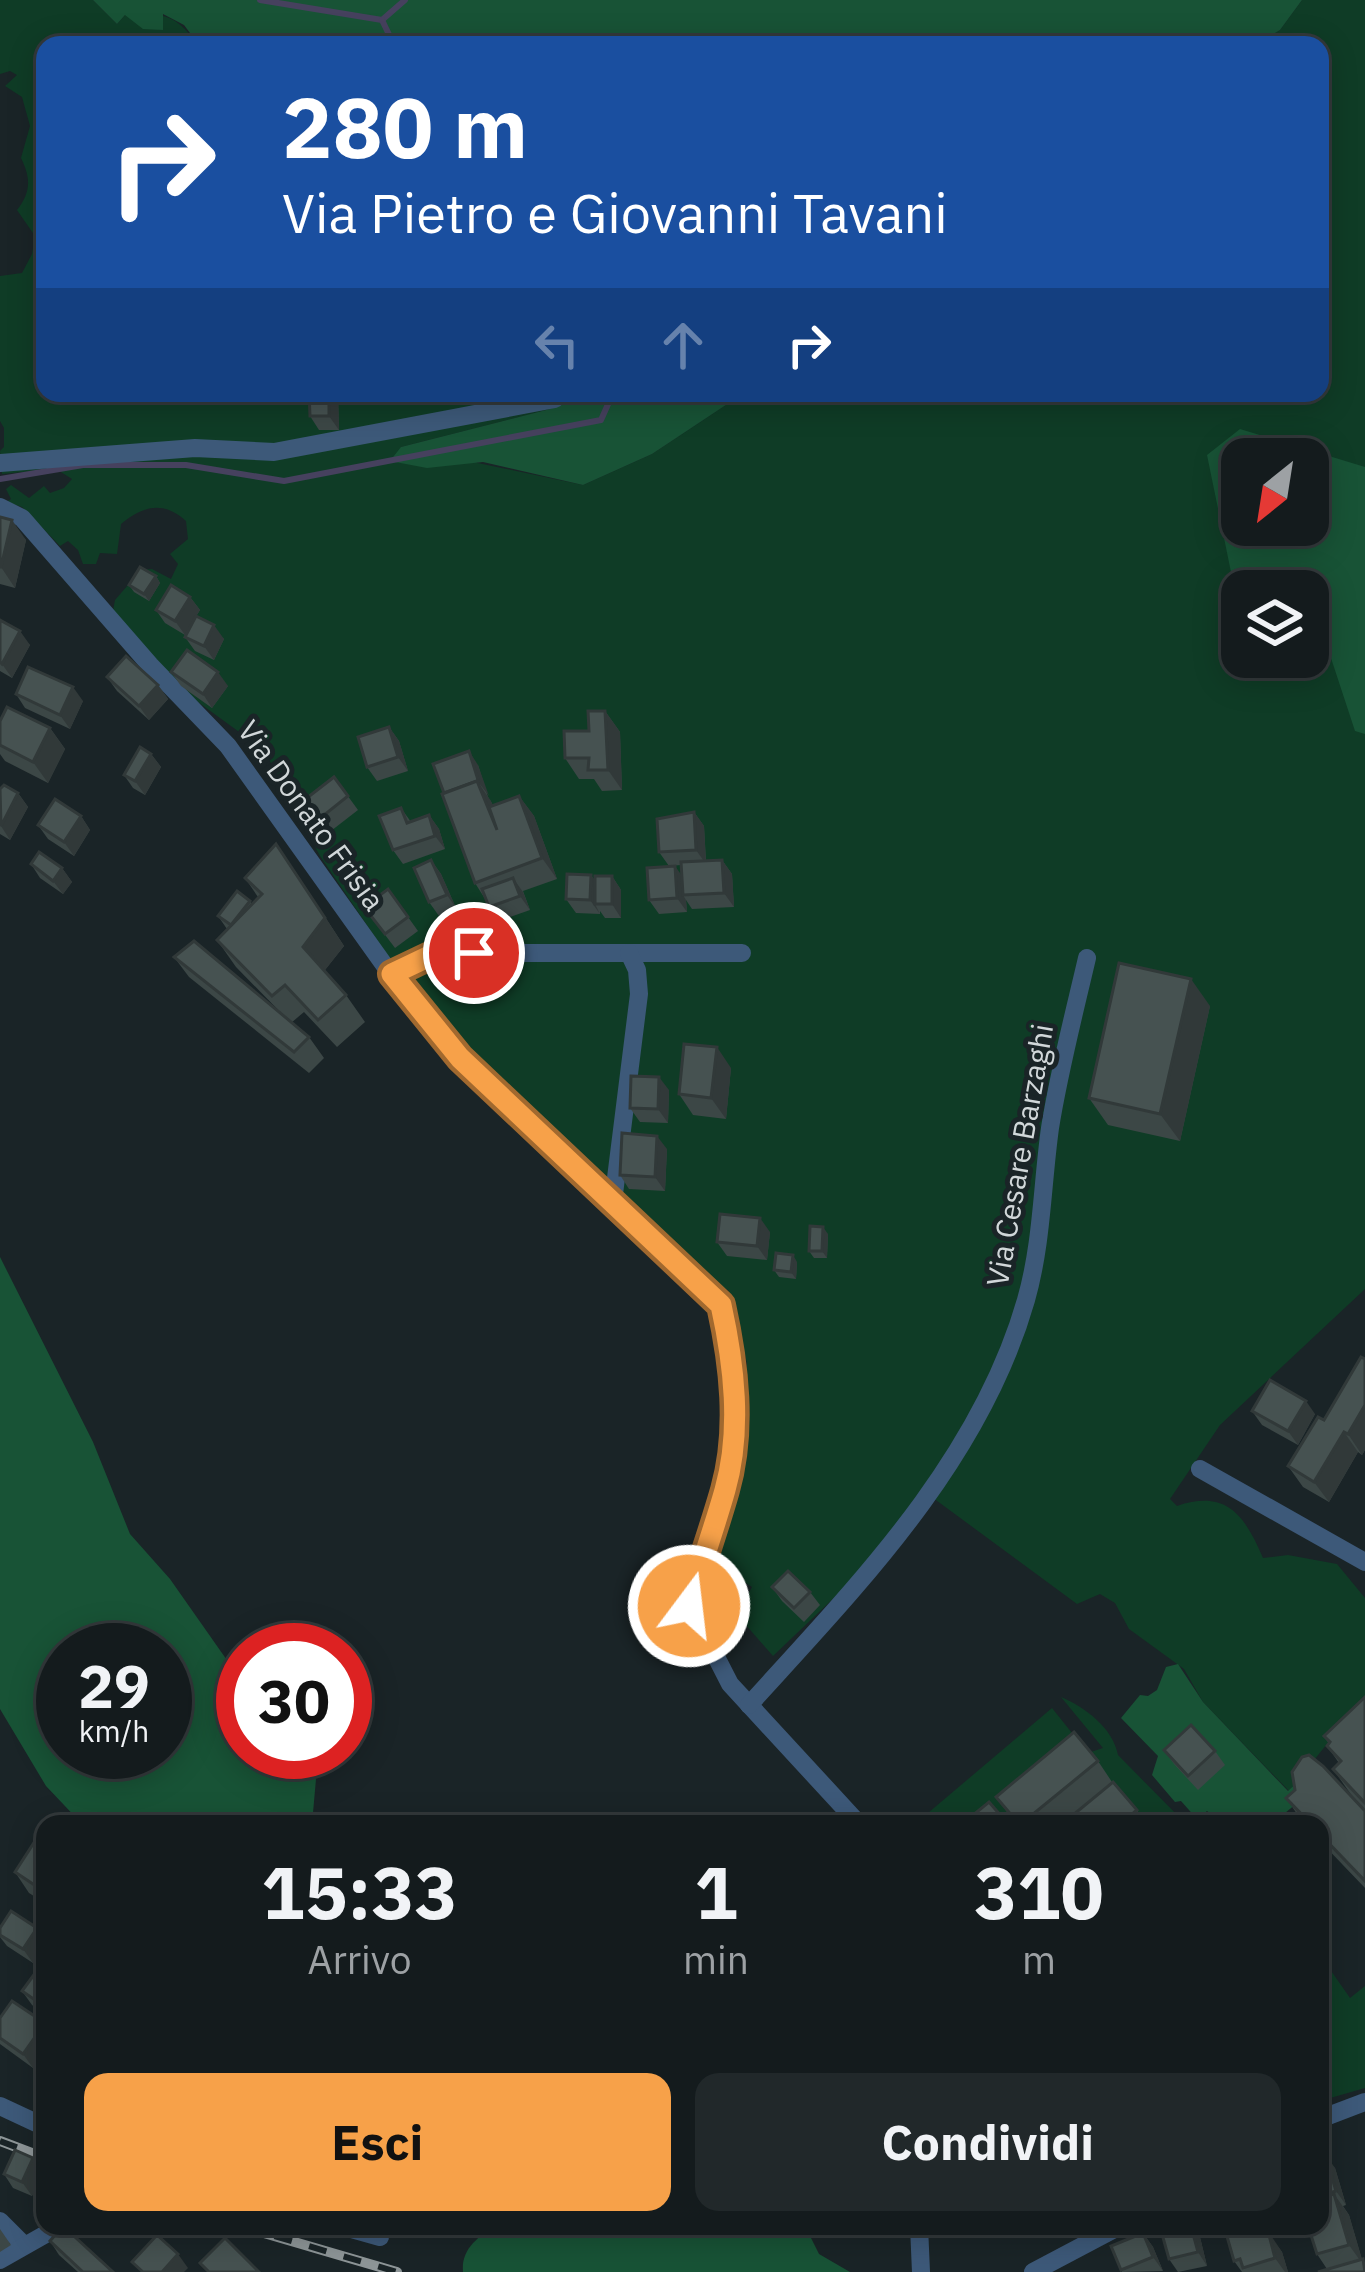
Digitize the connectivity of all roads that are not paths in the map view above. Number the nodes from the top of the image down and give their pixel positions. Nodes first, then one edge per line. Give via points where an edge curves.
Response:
1 (539, 402) edge
2 (0, 464) edge
3 (0, 507) edge
4 (629, 953) junction
5 (742, 953) dead end
6 (1087, 958) dead end
7 (392, 974) junction
8 (613, 1202) junction
9 (1200, 1469) dead end
10 (1365, 1562) edge
11 (749, 1705) junction
12 (851, 1815) edge
13 (1365, 2102) edge
14 (0, 2106) edge
15 (1329, 2116) edge
16 (36, 2123) edge
17 (0, 2221) edge
18 (42, 2235) edge
19 (373, 2235) edge
20 (919, 2235) edge
21 (1103, 2235) edge
22 (380, 2237) dead end
23 (23, 2244) junction
24 (0, 2260) edge
25 (920, 2272) edge
26 (1033, 2272) edge

1 - 2 street via 274,452 195,448
3 - 7 street, Via Donato Frisia via 22,518 228,746
4 - 5 street
4 - 7 street via 436,953
4 - 8 street via 639,994
6 - 11 street, Via Cesare Barzaghi via 1051,1127 1031,1277 997,1377 918,1509
7 - 8 street, Via Donato Frisia via 460,1058
8 - 11 street, Via Donato Frisia via 721,1305 733,1358 734,1430 726,1487 689,1606
9 - 10 street
11 - 12 street, Via Donato Frisia
13 - 15 street
14 - 16 street
17 - 23 street
18 - 23 street
19 - 22 street
20 - 25 street
21 - 26 street
23 - 24 street

